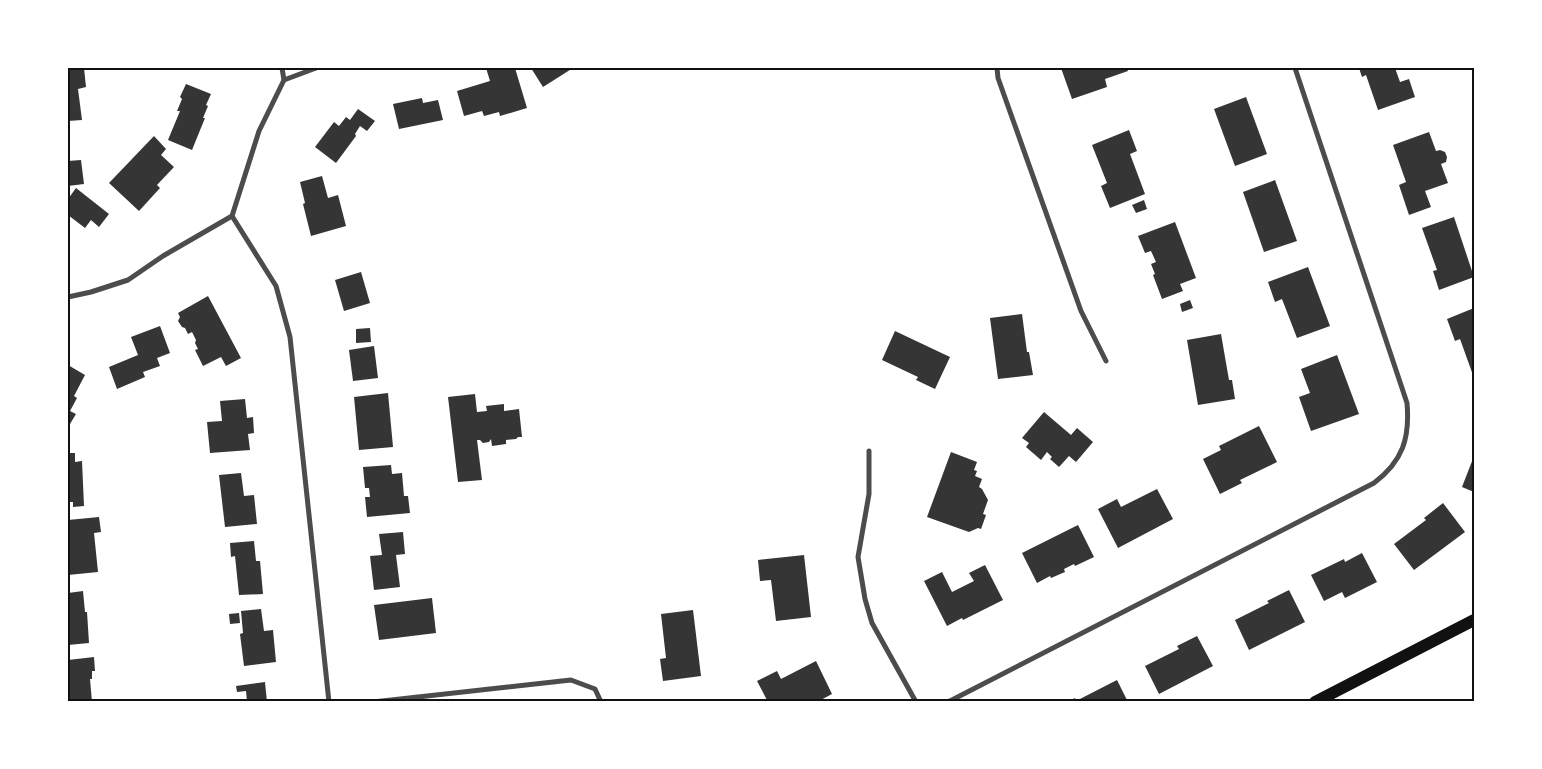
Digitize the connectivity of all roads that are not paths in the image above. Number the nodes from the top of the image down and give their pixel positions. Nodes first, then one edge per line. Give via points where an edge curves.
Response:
1 (282, 68) edge
2 (316, 68) edge
3 (998, 68) edge
4 (1295, 68) edge
5 (284, 80) junction
6 (232, 216) junction
7 (68, 297) edge
8 (1106, 361) dead end
9 (869, 451) dead end
10 (1474, 620) edge
11 (329, 702) edge
12 (373, 702) edge
13 (601, 702) edge
14 (916, 702) edge
15 (948, 702) edge
16 (1315, 702) edge

1 - 5 street
2 - 5 street
3 - 8 street via 998,78 1081,311
4 - 15 street via 1408,403 1406,441 1398,459 1374,483
5 - 6 street via 259,131
6 - 7 street via 128,280
6 - 11 street via 276,286 290,337
9 - 14 street via 869,494 858,557 865,599 872,623
10 - 16 main road
12 - 13 street via 571,680 594,689

